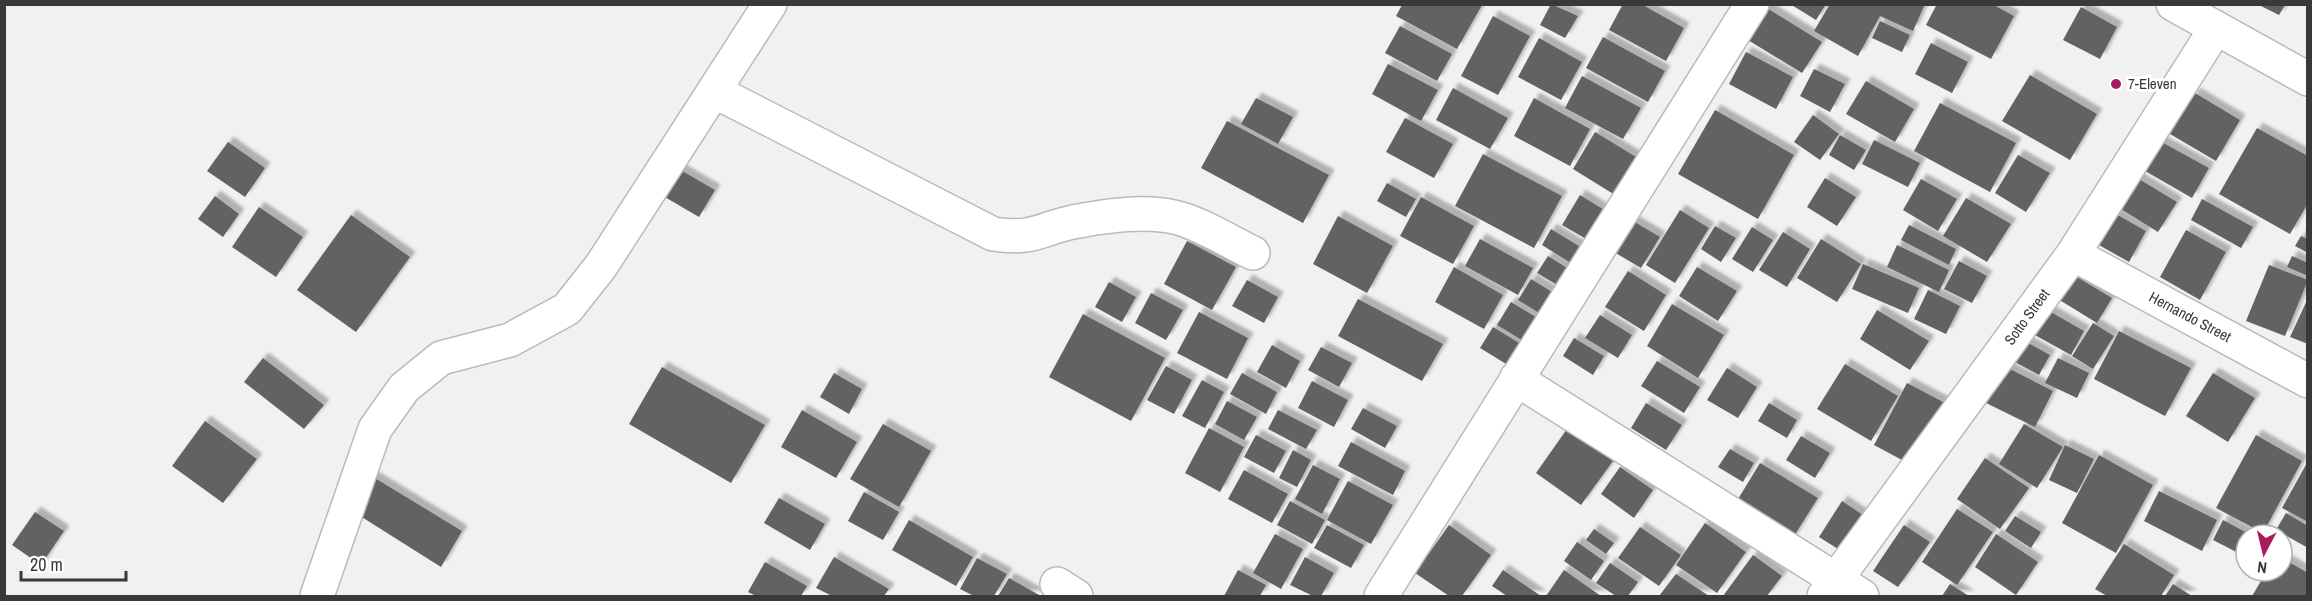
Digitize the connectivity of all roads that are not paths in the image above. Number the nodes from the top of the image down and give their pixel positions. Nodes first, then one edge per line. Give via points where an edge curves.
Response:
1 (770, 4) edge
2 (1752, 4) edge
3 (2173, 4) edge
4 (2216, 28) junction
5 (2307, 79) edge
6 (714, 91) junction
7 (1253, 253) dead end
8 (2073, 254) junction
9 (1516, 380) junction
10 (2307, 381) edge
11 (1841, 591) edge
12 (317, 597) edge
13 (1381, 597) edge

1 - 6 street
2 - 9 street
3 - 4 street
4 - 5 street
4 - 8 street, Sotto Street
6 - 7 street via 993,234 1035,236 1072,222 1154,214 1176,217
6 - 12 street via 601,266 567,309 510,340 441,358 404,388 375,429
8 - 10 street, Hernando Street
8 - 11 street, Sotto Street
9 - 11 street
9 - 13 street

